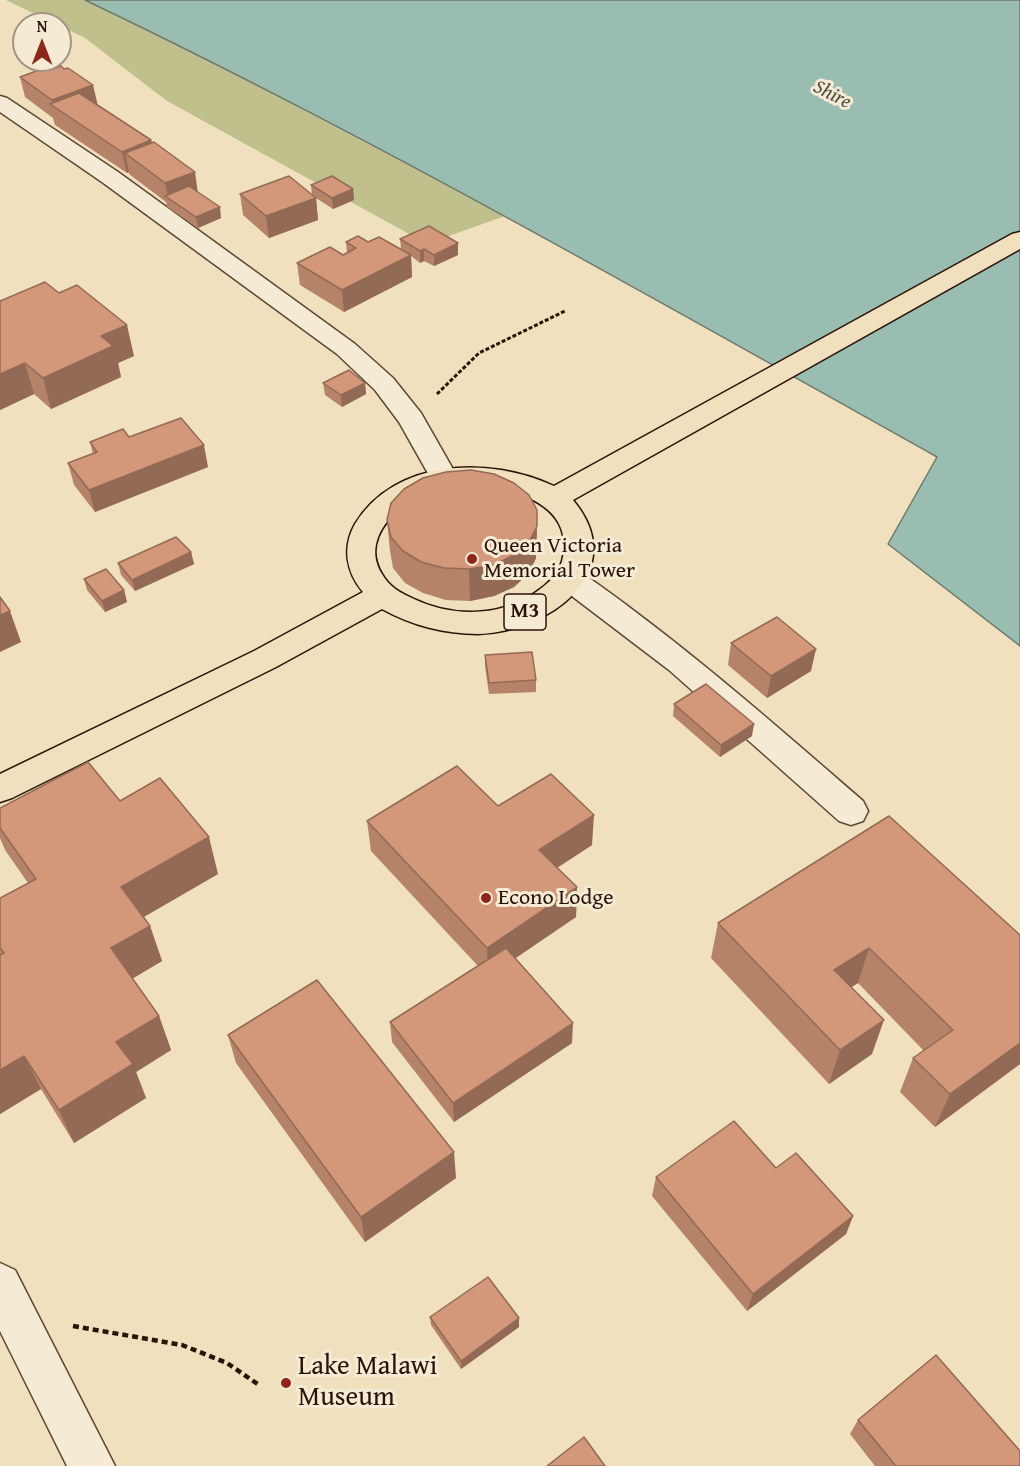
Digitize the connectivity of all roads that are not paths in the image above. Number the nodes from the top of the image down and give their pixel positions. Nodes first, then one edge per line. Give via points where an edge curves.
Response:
1 (0, 102) edge
2 (1020, 239) edge
3 (444, 478) junction
4 (553, 499) junction
5 (571, 580) junction
6 (382, 595) junction
7 (0, 789) edge
8 (851, 811) dead end
9 (0, 1285) edge
10 (92, 1466) edge

1 - 3 street via 346,349 384,384 411,419
2 - 4 highway
3 - 4 highway, M3 via 484,476 521,483
3 - 6 highway, M3 via 416,486 392,499 374,515 363,535 360,556 367,576
4 - 5 highway, M3 via 574,523 581,551
5 - 6 highway, M3 via 544,604 505,620 459,623 416,614
5 - 8 street via 700,677
6 - 7 highway via 265,659
9 - 10 street

